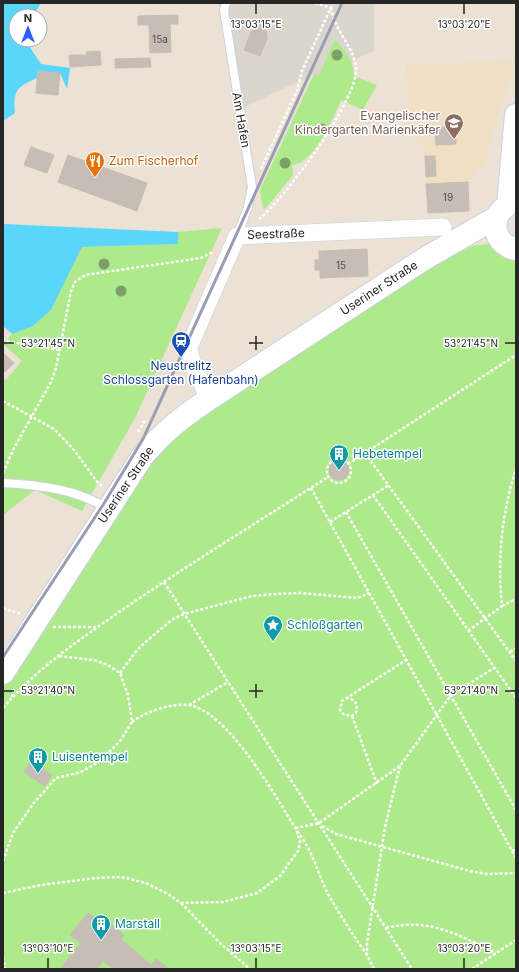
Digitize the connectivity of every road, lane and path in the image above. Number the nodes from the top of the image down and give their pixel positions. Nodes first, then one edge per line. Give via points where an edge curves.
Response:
1 (226, 3) edge
2 (314, 3) edge
3 (333, 3) edge
4 (331, 8) junction
5 (515, 120) edge
6 (516, 150) edge
7 (252, 187) junction
8 (268, 212) dead end
9 (504, 215) edge
10 (450, 233) junction
11 (237, 236) junction
12 (516, 249) edge
13 (215, 250) dead end
14 (3, 338) edge
15 (6, 341) junction
16 (3, 343) edge
17 (59, 350) junction
18 (516, 355) edge
19 (209, 399) junction
20 (3, 401) edge
21 (31, 416) junction
22 (365, 453) junction
23 (348, 464) junction
24 (516, 468) edge
25 (3, 473) edge
26 (328, 477) junction
27 (3, 483) edge
28 (389, 485) junction
29 (311, 488) junction
30 (373, 495) junction
31 (114, 502) junction
32 (346, 512) junction
33 (330, 522) junction
34 (164, 582) junction
35 (369, 593) junction
36 (516, 599) edge
37 (502, 606) junction
38 (184, 614) junction
39 (485, 618) junction
40 (53, 620) dead end
41 (98, 627) junction
42 (468, 630) junction
43 (516, 648) edge
44 (510, 652) junction
45 (58, 656) junction
46 (406, 660) junction
47 (516, 661) edge
48 (494, 668) junction
49 (3, 673) edge
50 (120, 673) junction
51 (228, 682) junction
52 (451, 695) junction
53 (346, 698) junction
54 (516, 698) edge
55 (189, 705) junction
56 (3, 708) edge
57 (436, 713) junction
58 (352, 716) junction
59 (132, 722) junction
60 (400, 766) junction
61 (377, 784) junction
62 (516, 810) edge
63 (319, 823) junction
64 (296, 828) junction
65 (382, 846) junction
66 (516, 849) edge
67 (512, 851) junction
68 (516, 858) edge
69 (3, 861) edge
70 (516, 873) edge
71 (3, 892) edge
72 (181, 903) junction
73 (372, 908) junction
74 (386, 928) junction
75 (516, 940) edge
76 (496, 953) junction
77 (367, 955) junction
78 (3, 957) edge
79 (5, 969) edge
80 (250, 969) edge
81 (374, 969) edge
82 (412, 969) edge
83 (472, 969) edge

1 - 7 lane, Am Hafen via 224,10
2 - 4 path
3 - 4 path
4 - 7 path via 302,71 297,91
4 - 8 path via 333,22 354,59 354,81 327,134 302,172
5 - 6 main road
5 - 9 main road
7 - 11 lane, Am Hafen via 248,207
9 - 10 main road, Useriner Straße
9 - 12 main road via 501,241
10 - 11 street, Seestraße
10 - 19 main road, Useriner Straße
11 - 19 street, Seestraße via 189,348 192,362
13 - 17 path via 201,258 86,275 75,282
14 - 15 path
15 - 16 path
15 - 17 path
17 - 21 path via 51,382
18 - 22 path
19 - 31 main road, Useriner Straße via 159,436 142,457
20 - 21 path
21 - 25 path
21 - 31 path via 54,429 74,450
22 - 23 path
22 - 28 path
23 - 26 path via 342,459 332,461 328,466
23 - 26 path via 350,473 344,481 337,482
24 - 37 path via 503,516 499,582
26 - 29 path
27 - 31 lane via 36,485
28 - 30 path
28 - 39 path
29 - 33 path
29 - 34 path
30 - 32 path
30 - 42 path
31 - 49 main road, Useriner Straße
32 - 33 path
32 - 52 path
33 - 35 path
34 - 38 path
34 - 41 path
35 - 38 path via 358,598 300,592 252,596
35 - 46 path
36 - 37 path
37 - 39 path
38 - 50 path via 173,619 137,650
38 - 51 path
39 - 42 path
39 - 44 path
40 - 41 path via 49,626
41 - 45 path
42 - 48 path
43 - 44 path
44 - 47 path
45 - 50 path via 94,660
45 - 56 path via 32,676
46 - 53 path
46 - 57 path
48 - 52 path
48 - 54 path
50 - 59 path via 128,695
51 - 55 path
51 - 63 path
52 - 57 path
52 - 62 path
53 - 58 path via 357,704 356,713
53 - 58 path via 340,705 340,710 342,714
55 - 59 path via 174,706 140,715
55 - 64 path via 202,711 229,733 268,784
57 - 60 path
57 - 67 path
58 - 61 path
59 - 69 path via 120,741 100,761 81,772 56,778 33,804 13,833
60 - 61 path
60 - 65 path
61 - 63 path
63 - 64 path
63 - 65 path via 326,830 336,834
63 - 73 path
64 - 72 path via 300,843 298,851 280,876 257,893 223,902
64 - 77 path via 328,893
65 - 70 path via 470,871 487,874
65 - 73 path
66 - 67 path
67 - 68 path
71 - 72 path via 89,878 121,877 146,883
72 - 80 path via 222,945
73 - 74 path
73 - 77 path
74 - 76 path via 404,925 433,926
74 - 82 path
75 - 76 path
76 - 83 path
77 - 81 path
78 - 79 path

